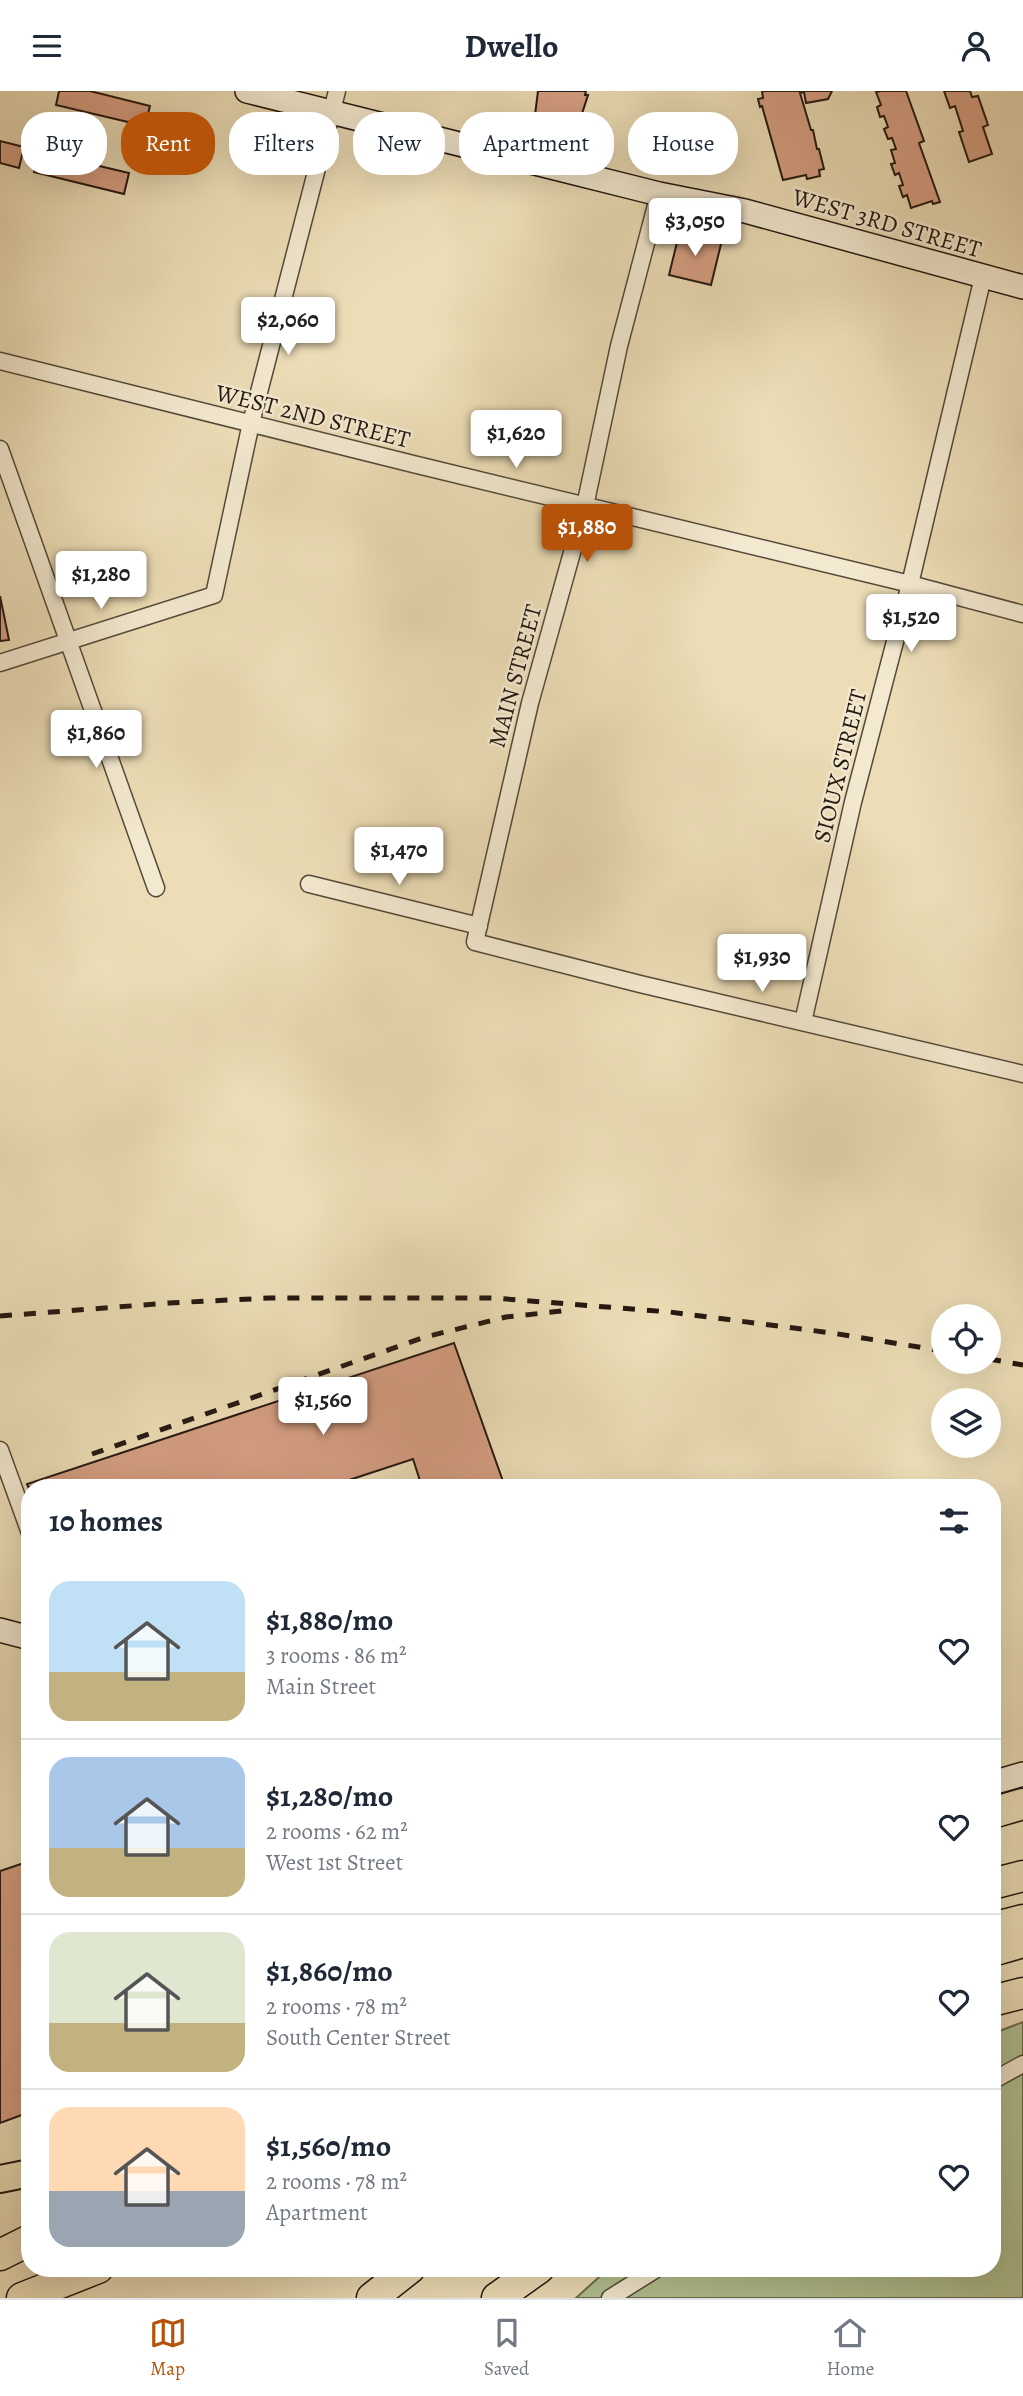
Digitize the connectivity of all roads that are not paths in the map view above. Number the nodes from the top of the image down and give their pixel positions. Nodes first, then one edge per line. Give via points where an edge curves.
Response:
1 (247, 91) edge
2 (334, 102) edge
3 (659, 194) junction
4 (983, 277) junction
5 (1023, 287) edge
6 (0, 361) edge
7 (251, 423) junction
8 (0, 449) edge
9 (585, 506) junction
10 (909, 584) junction
11 (1023, 614) edge
12 (69, 640) junction
13 (0, 663) edge
14 (309, 884) dead end
15 (156, 888) dead end
16 (479, 926) junction
17 (803, 1022) junction
18 (1023, 1074) edge
19 (0, 1450) edge
20 (21, 1508) edge
21 (0, 1630) edge
22 (21, 1636) edge
23 (1023, 1774) edge
24 (1001, 1780) edge
25 (1023, 1804) edge
26 (1001, 1810) edge
27 (1023, 1875) edge
28 (1001, 1881) edge
29 (1023, 1920) edge
30 (1001, 1926) edge
31 (1023, 1942) edge
32 (1001, 1948) edge
33 (1023, 1993) edge
34 (1001, 1999) edge
35 (1023, 2064) edge
36 (1001, 2076) edge
37 (21, 2175) edge
38 (0, 2179) edge
39 (21, 2244) edge
40 (21, 2254) edge
41 (0, 2255) edge
42 (0, 2262) edge
43 (75, 2277) edge
44 (399, 2277) edge
45 (527, 2277) edge
46 (644, 2277) edge
47 (22, 2298) edge
48 (372, 2298) edge
49 (498, 2298) edge
50 (610, 2298) edge

1 - 2 street, WEST 3RD STREET
2 - 3 street, WEST 3RD STREET
2 - 7 street
3 - 4 street, WEST 3RD STREET via 745,211
3 - 9 street, MAIN STREET via 619,346
4 - 5 street, WEST 3RD STREET
4 - 10 street, SIOUX STREET
6 - 7 street, WEST 2ND STREET
7 - 9 street, WEST 2ND STREET
7 - 12 street via 214,595
8 - 12 street
9 - 10 street, WEST 2ND STREET
9 - 16 street, MAIN STREET via 530,703
10 - 11 street, WEST 2ND STREET
10 - 17 street, SIOUX STREET
12 - 13 street
12 - 15 street
14 - 16 street
16 - 17 street via 475,942
17 - 18 street
19 - 20 street
21 - 22 street
23 - 24 street
25 - 26 highway
27 - 28 highway
29 - 30 highway
31 - 32 highway
33 - 34 highway
35 - 36 street
37 - 38 main road
39 - 41 highway
40 - 42 highway
43 - 47 highway
44 - 48 highway
45 - 49 highway
46 - 50 street

